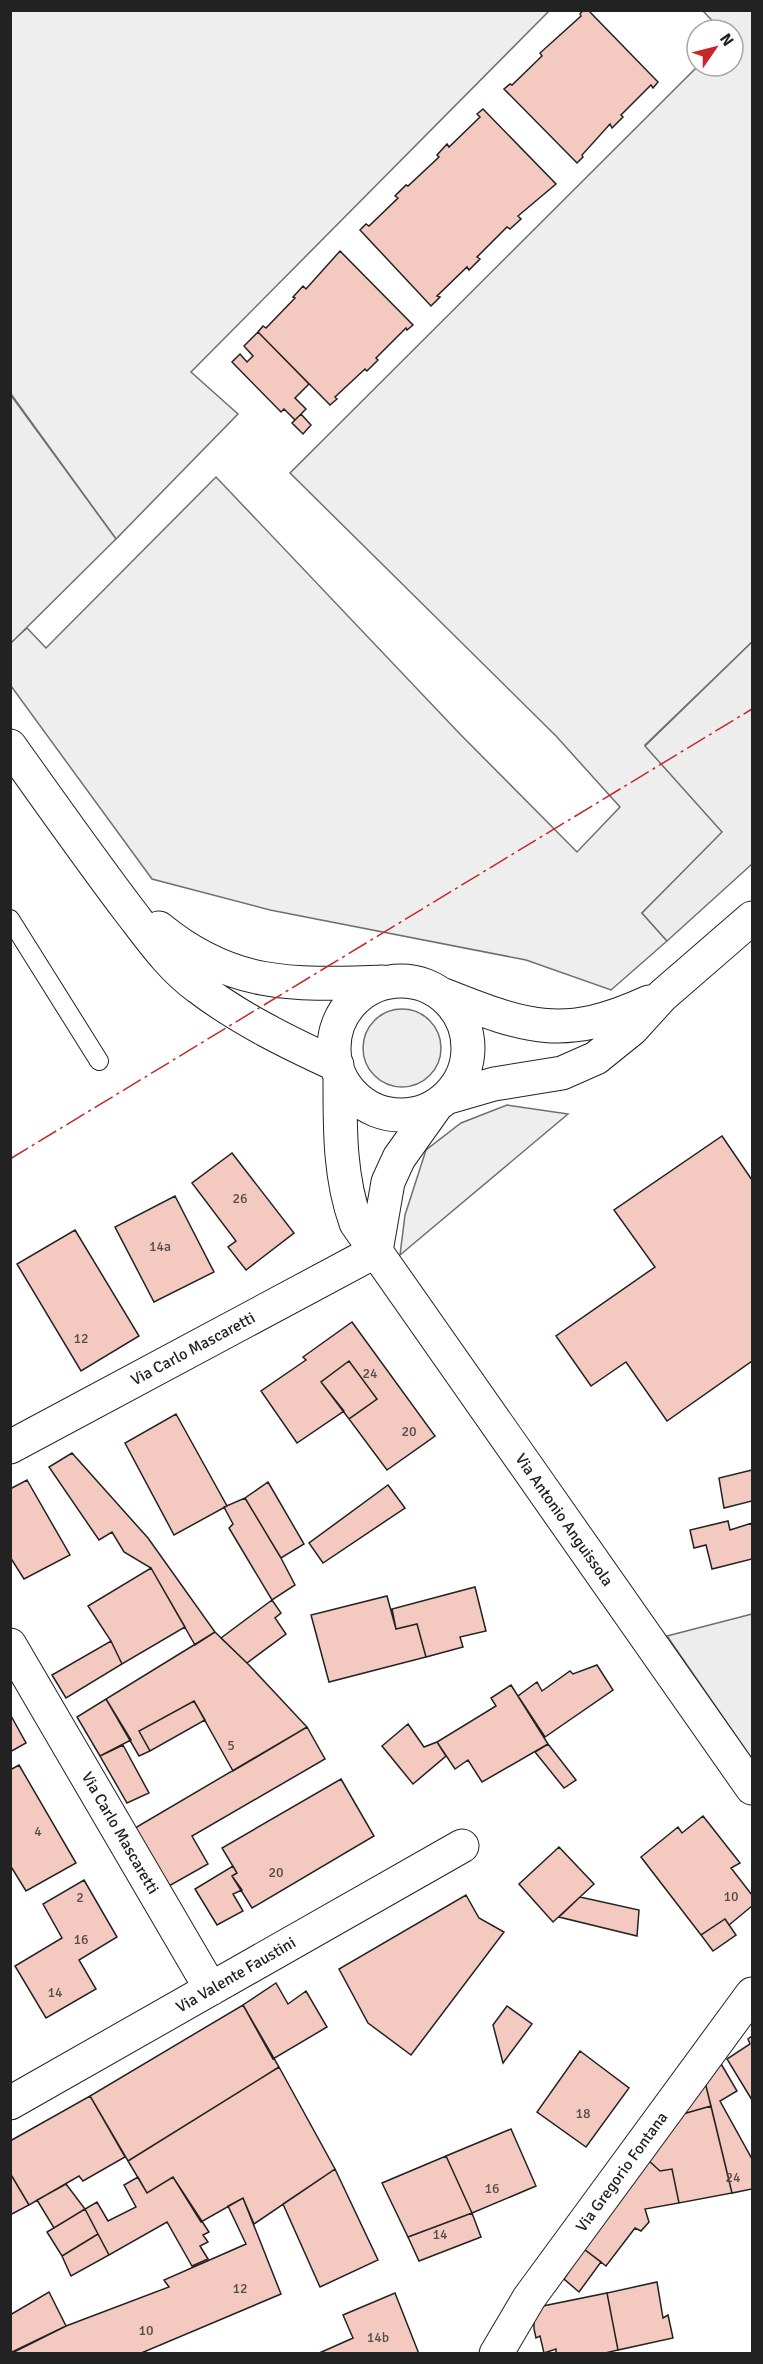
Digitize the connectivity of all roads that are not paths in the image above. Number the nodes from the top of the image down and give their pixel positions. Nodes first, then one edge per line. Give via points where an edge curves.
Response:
1 (10, 746) edge
2 (107, 881) junction
3 (753, 918) edge
4 (10, 919) edge
5 (384, 982) junction
6 (443, 995) junction
7 (662, 996) junction
8 (99, 1061) dead end
9 (338, 1071) junction
10 (442, 1101) junction
11 (376, 1251) junction
12 (10, 1447) edge
13 (10, 1645) edge
14 (753, 1788) edge
15 (462, 1846) dead end
16 (211, 1989) junction
17 (753, 1994) edge
18 (10, 2103) edge
19 (496, 2354) edge

1 - 2 street
2 - 5 street via 162,930 218,966 289,983
2 - 9 street via 176,968 197,987
3 - 7 street
4 - 8 lane
5 - 6 street via 425,984
5 - 9 street via 364,990 344,1010 334,1037
6 - 7 street via 518,1022 546,1027 597,1022
6 - 10 street via 458,1010 469,1047 467,1066 459,1084
7 - 10 street via 632,1029 578,1067 494,1084
9 - 10 street via 351,1094 384,1113 421,1113
9 - 11 street, Via Antonio Anguissola via 347,1198 356,1223
10 - 11 street via 399,1158 388,1182
11 - 12 street, Via Carlo Mascaretti
11 - 14 street, Via Antonio Anguissola
13 - 16 street, Via Carlo Mascaretti
15 - 16 street, Via Valente Faustini
16 - 18 street, Via Valente Faustini
17 - 19 street, Via Gregorio Fontana via 530,2298

